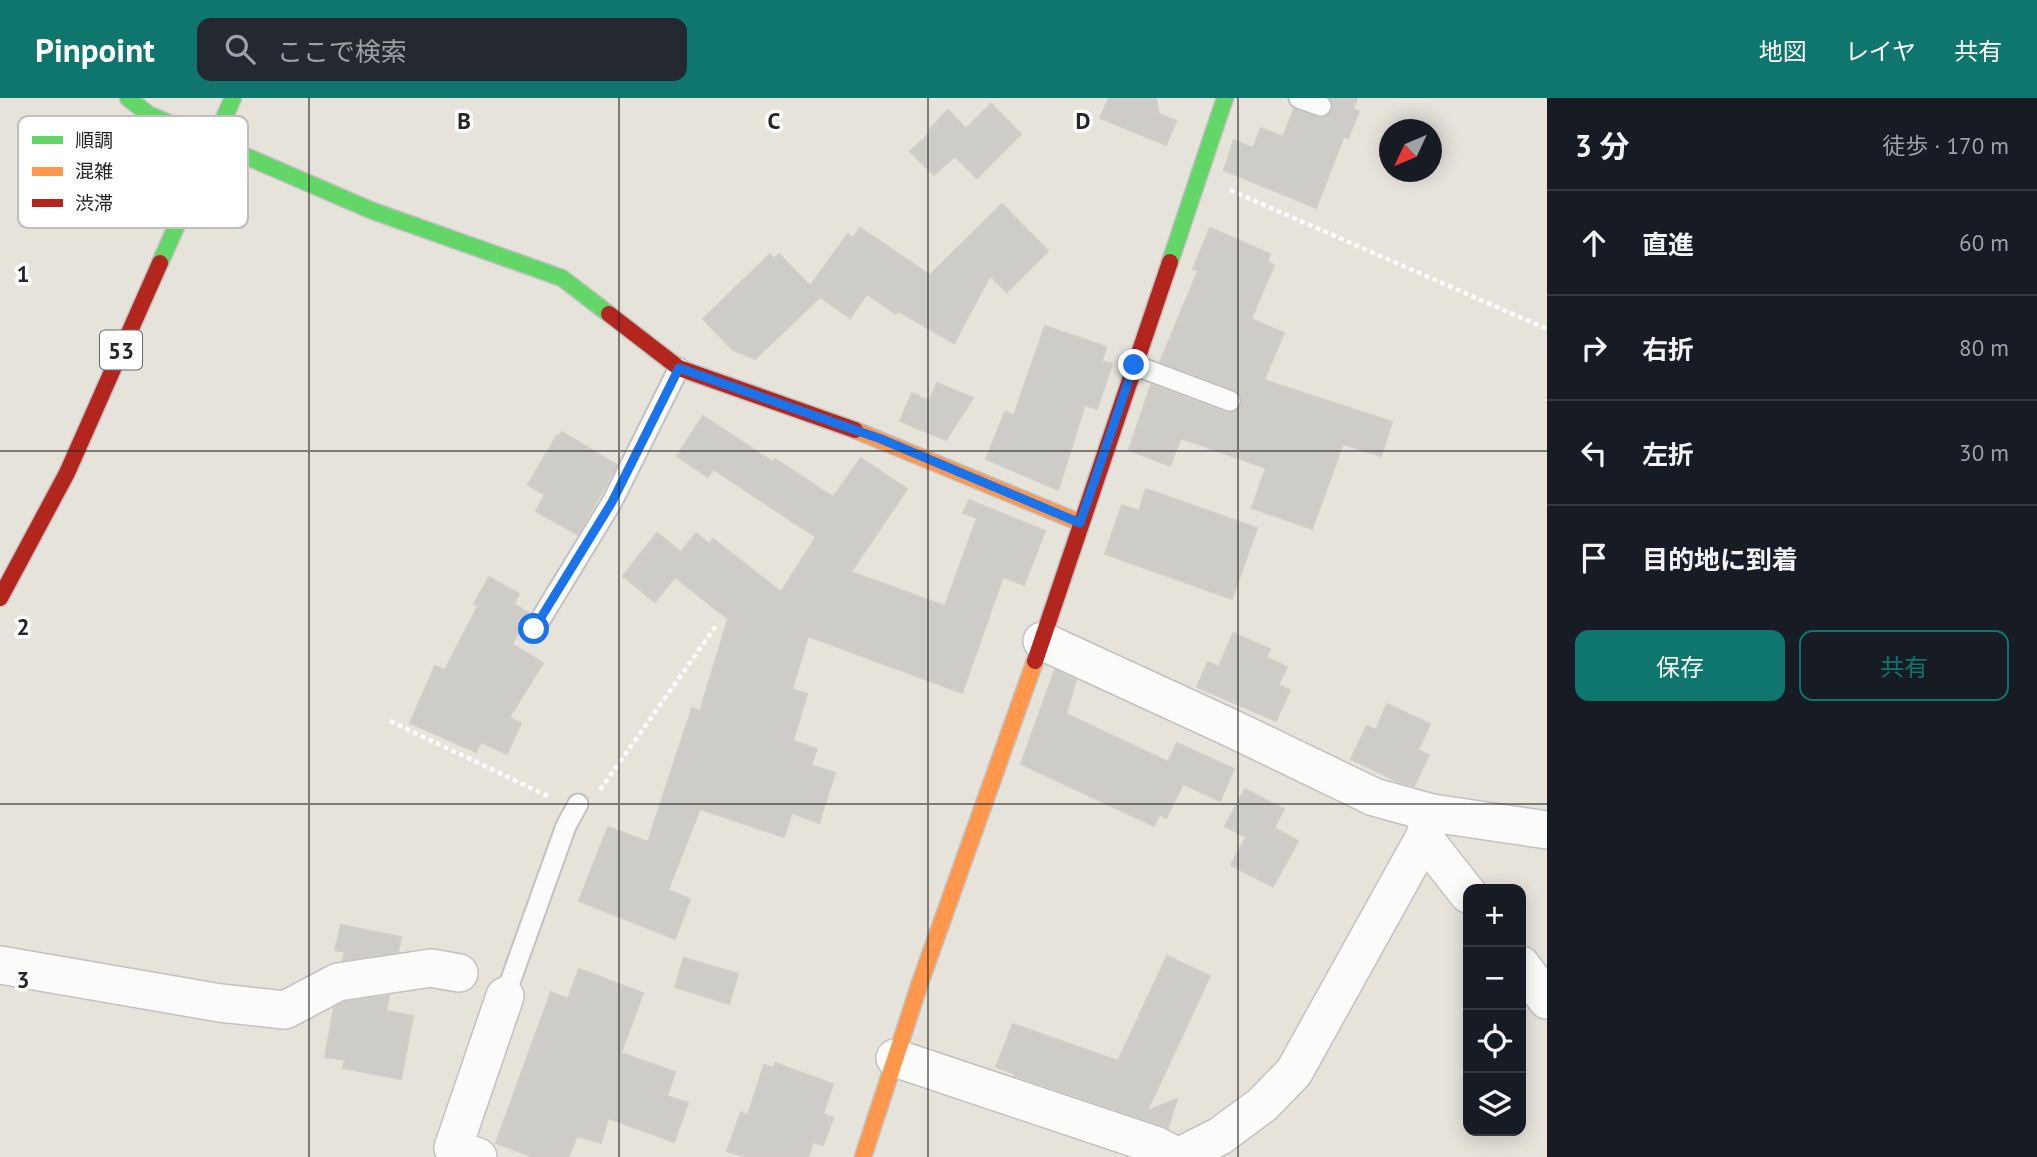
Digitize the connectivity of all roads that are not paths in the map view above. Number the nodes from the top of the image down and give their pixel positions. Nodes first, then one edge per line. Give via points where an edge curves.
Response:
1 (128, 98) edge
2 (233, 98) edge
3 (1225, 98) edge
4 (1298, 98) edge
5 (1321, 106) dead end
6 (152, 116) edge
7 (225, 116) edge
8 (248, 158) edge
9 (175, 228) edge
10 (1134, 365) junction
11 (679, 368) junction
12 (1230, 401) dead end
13 (1080, 523) junction
14 (0, 598) edge
15 (534, 629) dead end
16 (1042, 641) junction
17 (578, 804) road end
18 (1428, 826) junction
19 (1547, 830) edge
20 (1463, 886) edge
21 (0, 965) edge
22 (1526, 972) edge
23 (459, 973) dead end
24 (505, 996) joint
25 (1547, 1000) edge
26 (895, 1058) junction
27 (478, 1157) edge
28 (863, 1157) edge

1 - 6 street
2 - 7 street, 53
3 - 10 street
4 - 5 lane
8 - 11 street via 373,211 562,278
9 - 14 street, 53 via 67,473
10 - 12 lane
10 - 13 street
11 - 13 street via 881,439
11 - 15 lane via 612,502
13 - 16 street
16 - 18 street
16 - 26 street
17 - 24 lane
18 - 19 street
18 - 20 street
18 - 26 street via 1294,1072 1262,1105 1220,1136 1178,1157 1155,1145
21 - 23 street via 285,1010 338,982 431,968
22 - 25 street
24 - 27 street via 453,1148
26 - 28 street

